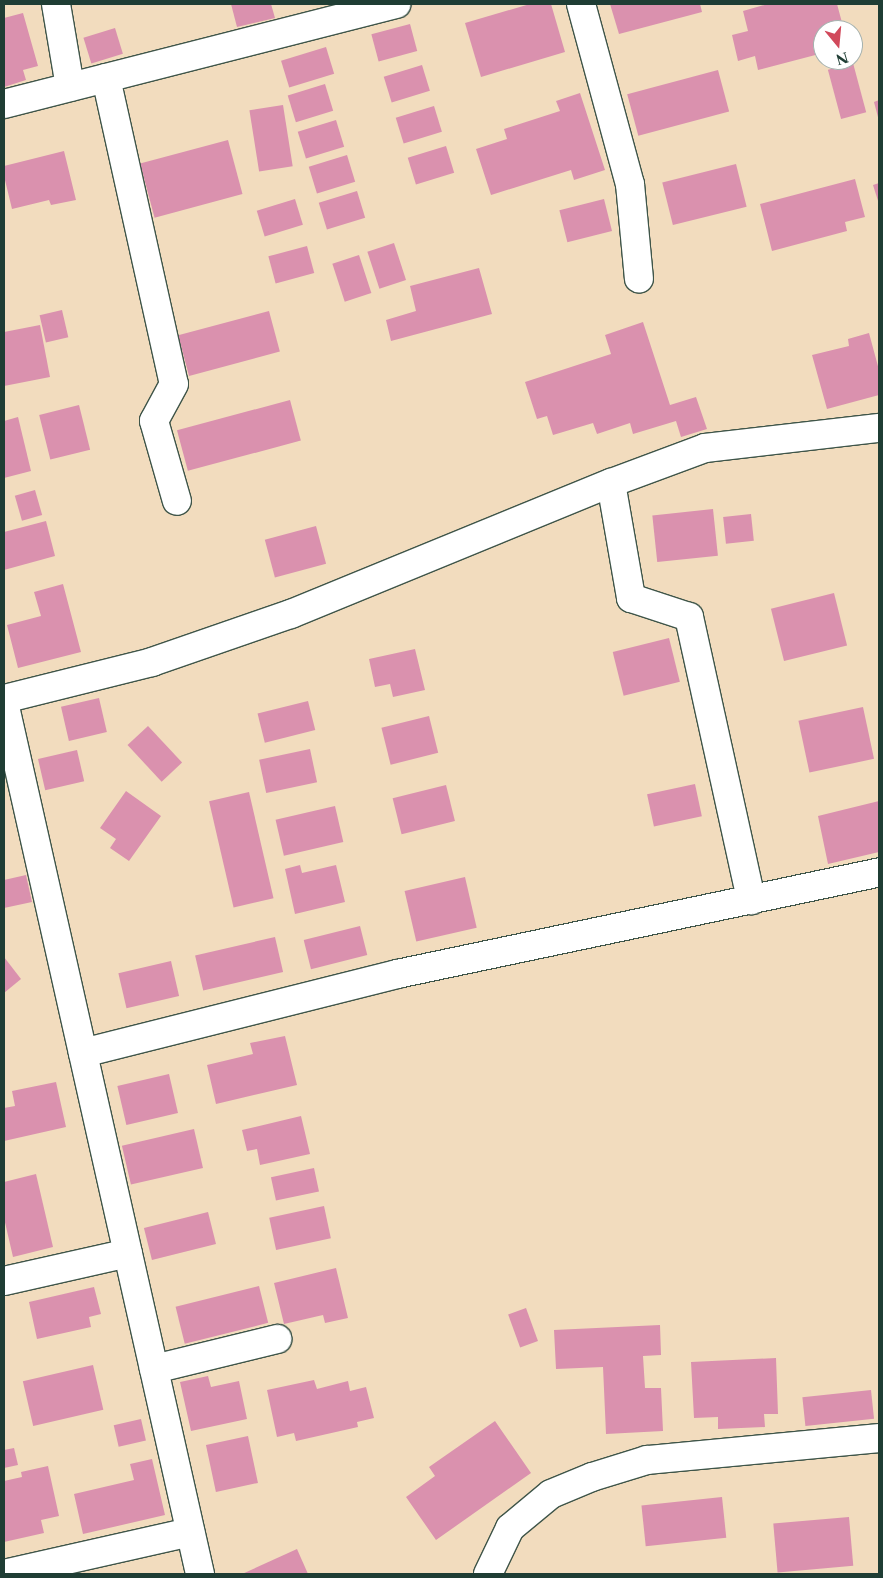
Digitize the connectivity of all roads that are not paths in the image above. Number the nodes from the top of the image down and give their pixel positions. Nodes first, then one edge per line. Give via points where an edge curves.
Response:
1 (56, 4) edge
2 (396, 4) edge
3 (581, 4) edge
4 (106, 78) junction
5 (70, 87) junction
6 (4, 104) edge
7 (639, 279) dead end
8 (879, 428) edge
9 (611, 482) junction
10 (177, 501) dead end
11 (4, 701) edge
12 (879, 872) edge
13 (751, 900) junction
14 (83, 1053) junction
15 (128, 1253) junction
16 (4, 1280) edge
17 (277, 1339) dead end
18 (154, 1369) junction
19 (879, 1438) edge
20 (190, 1532) junction
21 (4, 1574) edge
22 (200, 1574) edge
23 (488, 1574) edge

1 - 5 street
2 - 4 street
3 - 7 street via 630,184
4 - 5 street
4 - 10 street via 174,384 154,420
5 - 6 street
8 - 9 street via 705,448
9 - 11 street via 291,614 152,662
9 - 13 street via 631,598 689,617
11 - 14 street
12 - 13 street
13 - 14 street via 397,974
14 - 15 street
15 - 16 street
15 - 18 street
17 - 18 street
18 - 20 street
19 - 23 street via 648,1460 592,1477 551,1494 510,1528
20 - 21 street
20 - 22 street

